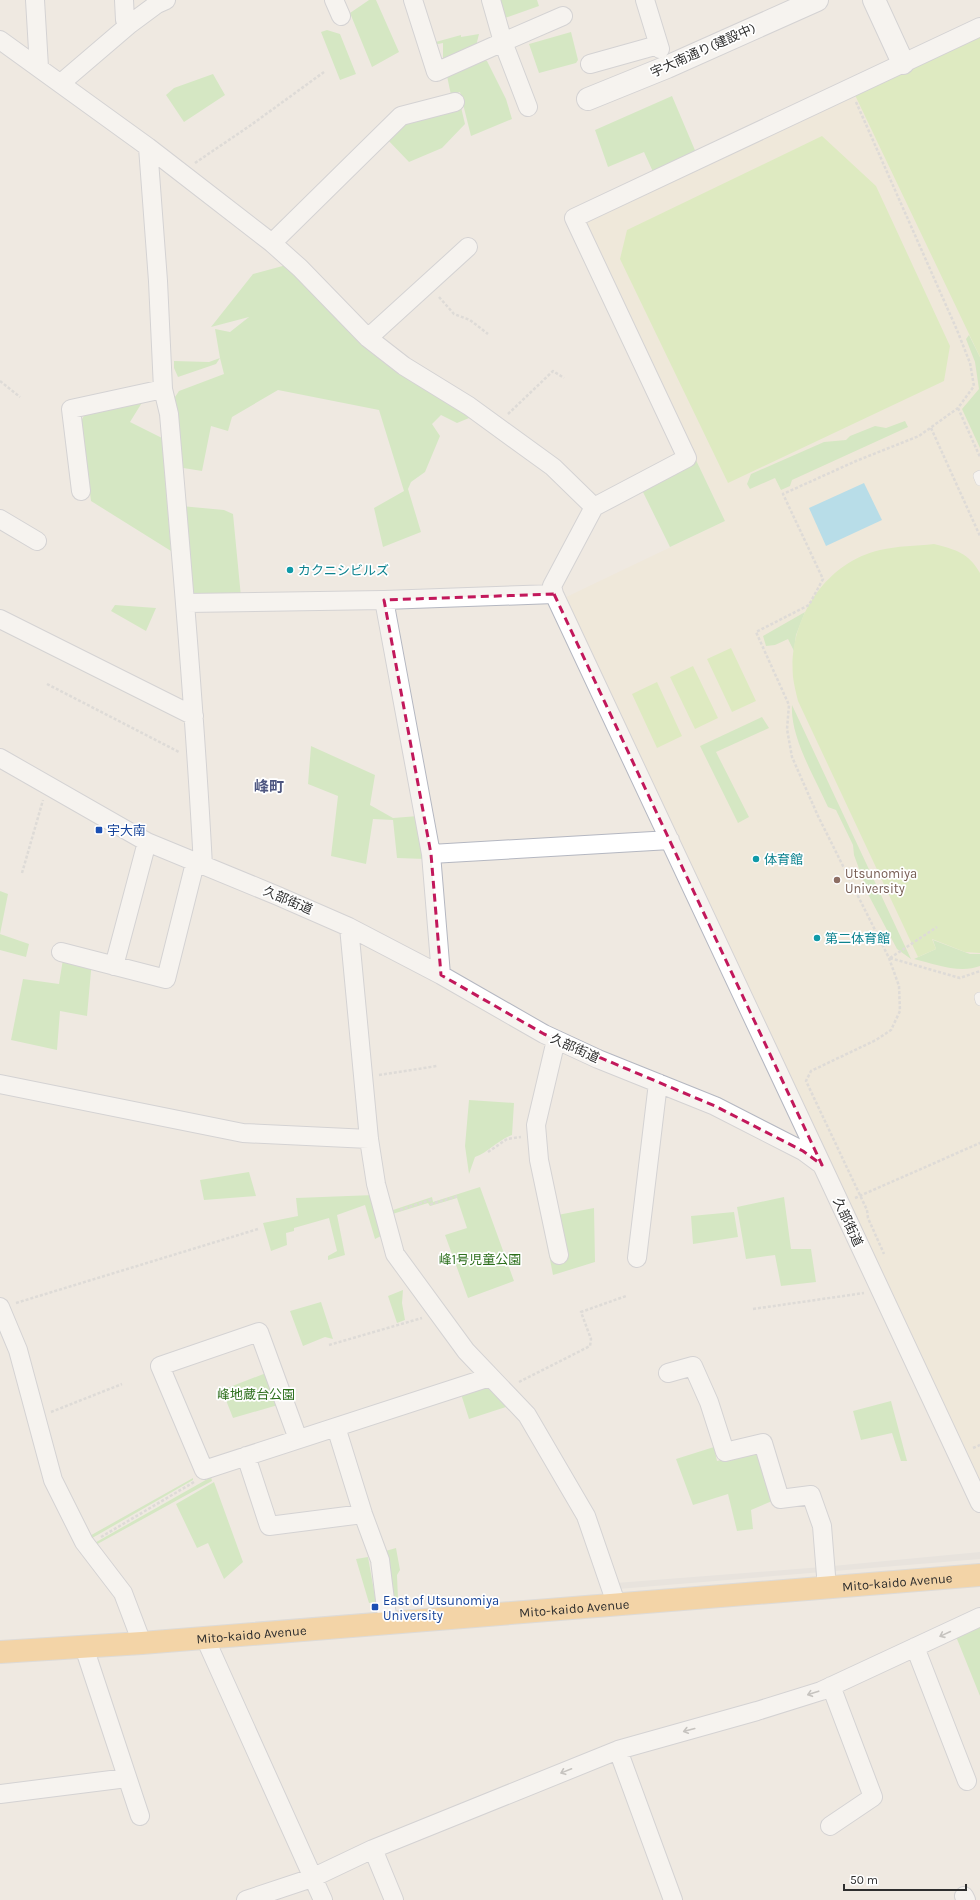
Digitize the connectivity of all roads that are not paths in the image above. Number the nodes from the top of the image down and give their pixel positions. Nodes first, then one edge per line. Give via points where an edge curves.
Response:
1 (35, 0) edge
2 (124, 0) edge
3 (166, 0) edge
4 (413, 0) edge
5 (491, 0) edge
6 (645, 0) edge
7 (817, 0) edge
8 (874, 0) edge
9 (563, 16) dead end
10 (130, 24) junction
11 (980, 27) edge
12 (0, 40) edge
13 (503, 42) junction
14 (590, 64) dead end
15 (903, 64) junction
16 (39, 67) junction
17 (61, 83) junction
18 (588, 99) dead end
19 (455, 102) dead end
20 (528, 107) dead end
21 (148, 147) junction
22 (272, 243) junction
23 (468, 247) dead end
24 (368, 338) junction
25 (163, 389) junction
26 (980, 475) edge
27 (980, 481) edge
28 (81, 491) dead end
29 (594, 507) junction
30 (0, 519) edge
31 (37, 541) dead end
32 (554, 594) junction
33 (384, 600) junction
34 (186, 603) junction
35 (0, 619) edge
36 (194, 716) junction
37 (0, 758) edge
38 (670, 840) junction
39 (147, 842) junction
40 (431, 854) junction
41 (199, 864) junction
42 (349, 927) junction
43 (61, 952) dead end
44 (114, 966) junction
45 (441, 975) junction
46 (556, 1040) junction
47 (658, 1083) junction
48 (0, 1084) edge
49 (369, 1139) junction
50 (822, 1165) junction
51 (559, 1255) dead end
52 (636, 1258) dead end
53 (0, 1308) edge
54 (668, 1373) dead end
55 (490, 1377) junction
56 (336, 1427) junction
57 (298, 1439) junction
58 (246, 1456) junction
59 (980, 1503) edge
60 (363, 1514) junction
61 (980, 1575) edge
62 (827, 1588) junction
63 (617, 1606) junction
64 (980, 1617) edge
65 (388, 1624) junction
66 (205, 1638) junction
67 (142, 1643) junction
68 (84, 1647) junction
69 (915, 1647) junction
70 (0, 1652) edge
71 (831, 1686) junction
72 (618, 1750) junction
73 (128, 1778) junction
74 (967, 1781) dead end
75 (0, 1794) edge
76 (140, 1816) dead end
77 (830, 1826) dead end
78 (373, 1849) junction
79 (312, 1878) junction
80 (246, 1900) edge
81 (323, 1900) edge
82 (394, 1900) edge
83 (673, 1900) edge

1 - 16 street
2 - 10 street via 125,20
3 - 10 street
4 - 13 street via 436,72
5 - 13 street
6 - 14 street via 659,47
7 - 18 street, 宇大南通り(建設中)
8 - 15 street
9 - 13 street
10 - 17 street
11 - 15 street
12 - 16 street
13 - 20 street
15 - 29 street via 574,218 687,458
16 - 17 street
17 - 21 street
19 - 22 street via 401,116
21 - 22 street
21 - 25 street
22 - 24 street
23 - 24 street
24 - 29 street via 404,366 469,406 553,467
25 - 28 street via 71,409
25 - 34 street via 169,414
26 - 27 lane
29 - 32 street via 552,586
30 - 31 street
32 - 33 street
32 - 38 street
33 - 34 street
33 - 40 street
34 - 36 street
35 - 36 street
36 - 41 street via 198,761
37 - 39 street, 久部街道
38 - 40 street
38 - 50 street
39 - 41 street, 久部街道
39 - 44 street
40 - 45 street
41 - 42 street, 久部街道
41 - 44 street via 166,979
42 - 45 street, 久部街道
42 - 49 street
43 - 44 street
45 - 46 street, 久部街道
46 - 47 street, 久部街道
46 - 51 street via 536,1125 539,1160
47 - 50 street, 久部街道 via 715,1106 803,1151
47 - 52 street
48 - 49 street via 243,1133
49 - 55 street via 376,1184 395,1254 466,1351
50 - 59 street, 久部街道
53 - 67 street via 18,1350 53,1480 86,1545 123,1593
54 - 62 street via 693,1366 709,1402 725,1452 763,1443 780,1499 811,1495 822,1526
55 - 56 street
55 - 63 street via 527,1415 586,1516
56 - 57 street
56 - 60 street
57 - 58 street
57 - 58 street via 259,1332 160,1366 204,1470
58 - 60 street via 269,1526
60 - 65 street via 380,1560
61 - 62 highway, Mito-kaido Avenue
62 - 63 highway, Mito-kaido Avenue
63 - 65 highway, Mito-kaido Avenue
64 -> 69 street
65 - 66 highway, Mito-kaido Avenue
66 - 67 highway, Mito-kaido Avenue
66 - 79 street
67 - 68 highway, Mito-kaido Avenue
68 - 70 highway, Mito-kaido Avenue
68 - 73 street
69 - 71 street
69 - 74 street
71 -> 72 street via 757,1711
71 - 77 street via 873,1798
72 -> 78 street
72 - 83 street
73 - 75 street
73 - 76 street
78 - 79 street
78 - 82 street
79 - 80 street
79 - 81 street

